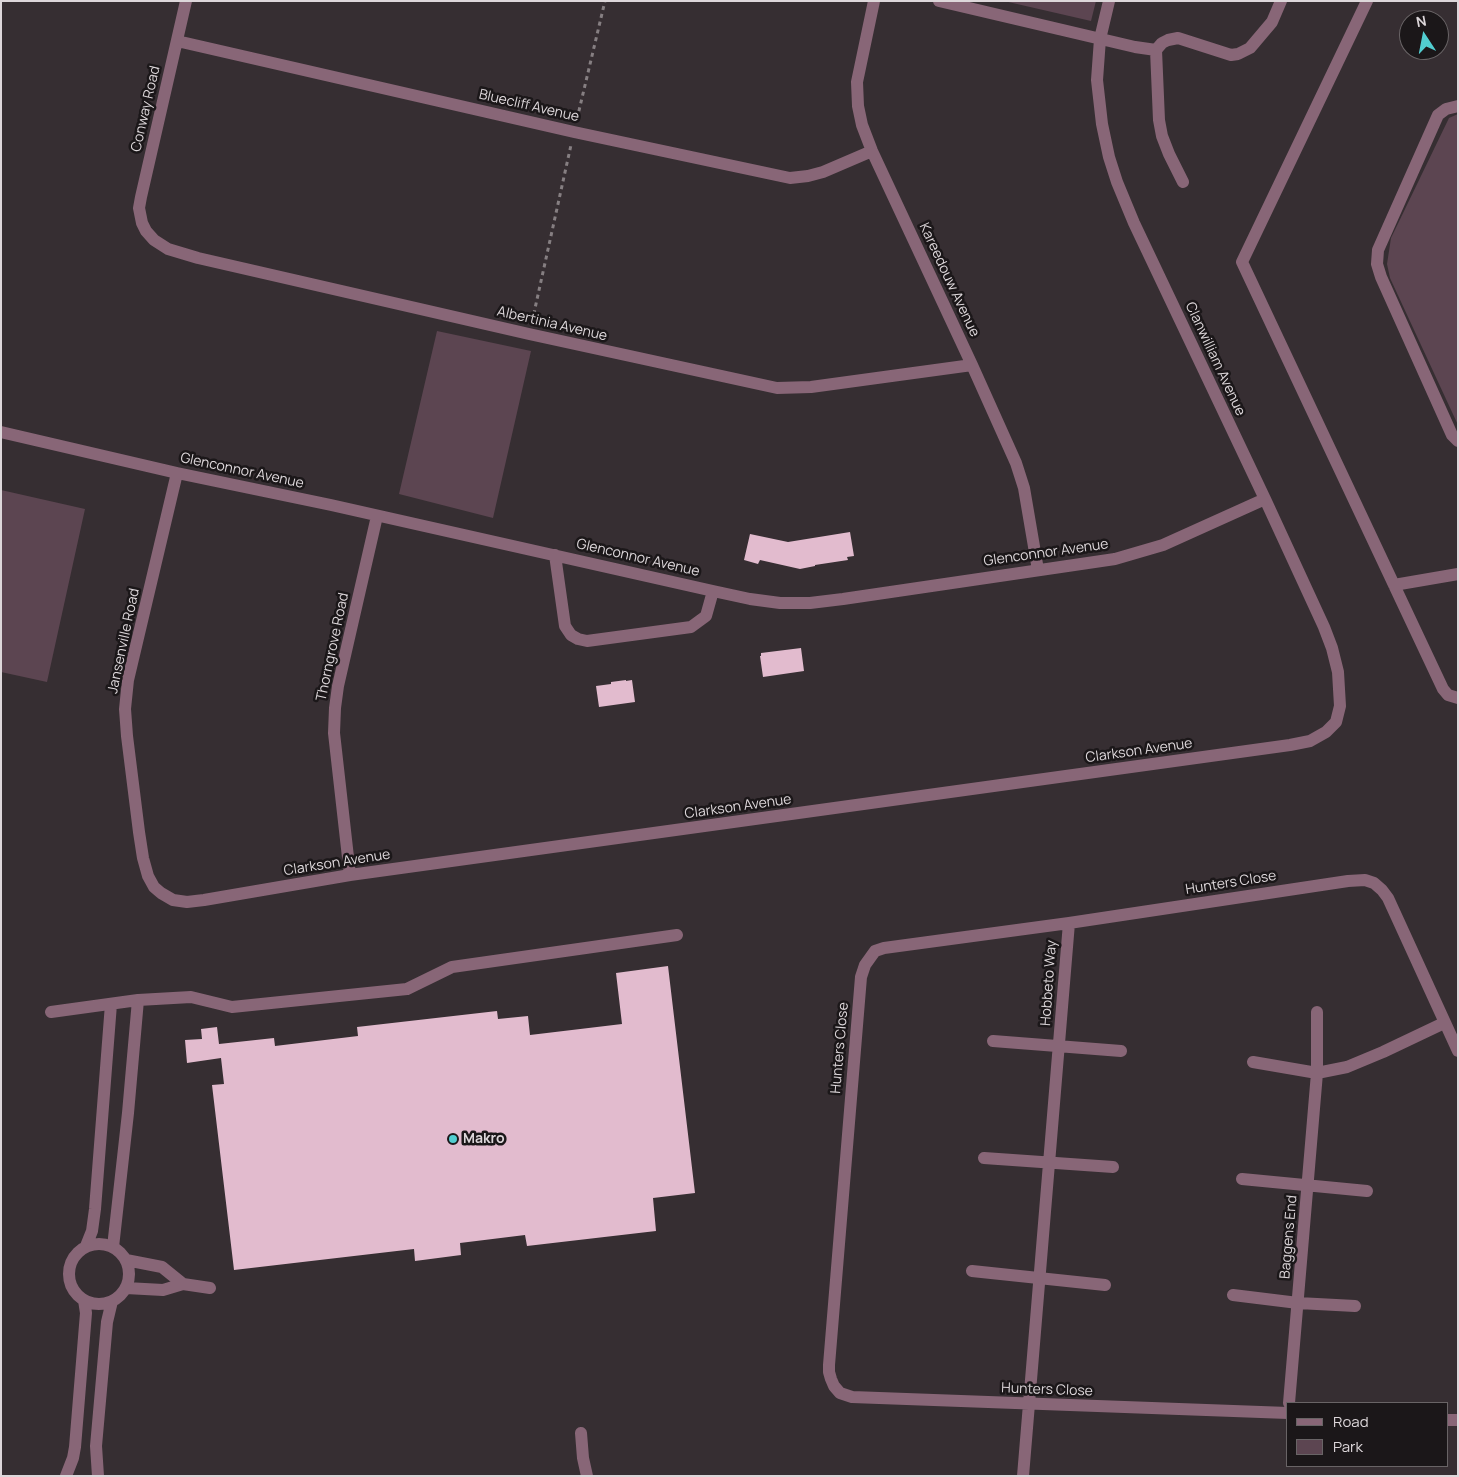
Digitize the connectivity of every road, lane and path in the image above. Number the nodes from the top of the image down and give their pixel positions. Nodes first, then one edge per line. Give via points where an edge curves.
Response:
1 (186, 1) edge
2 (605, 1) edge
3 (874, 1) edge
4 (939, 1) edge
5 (1109, 1) edge
6 (1281, 1) edge
7 (1367, 1) edge
8 (1100, 39) junction
9 (177, 41) junction
10 (1156, 50) junction
11 (1458, 106) edge
12 (574, 132) junction
13 (872, 151) junction
14 (1183, 182) dead end
15 (142, 223) joint
16 (529, 334) junction
17 (972, 365) junction
18 (1, 432) edge
19 (1458, 441) edge
20 (177, 473) junction
21 (1264, 500) junction
22 (377, 516) junction
23 (555, 555) junction
24 (1038, 570) junction
25 (1458, 574) edge
26 (1394, 585) junction
27 (713, 591) junction
28 (1458, 698) edge
29 (1336, 722) joint
30 (350, 875) junction
31 (148, 876) joint
32 (1069, 923) junction
33 (677, 935) dead end
34 (138, 1000) junction
35 (111, 1004) junction
36 (51, 1012) dead end
37 (1317, 1012) dead end
38 (1444, 1023) junction
39 (993, 1040) dead end
40 (1059, 1046) junction
41 (1121, 1051) dead end
42 (1458, 1051) edge
43 (1253, 1062) dead end
44 (1317, 1073) junction
45 (984, 1158) dead end
46 (1050, 1163) junction
47 (1113, 1167) dead end
48 (1242, 1179) dead end
49 (1308, 1185) junction
50 (1367, 1191) dead end
51 (86, 1246) junction
52 (113, 1247) junction
53 (126, 1260) junction
54 (972, 1271) dead end
55 (1039, 1278) junction
56 (183, 1284) junction
57 (1105, 1285) dead end
58 (126, 1288) junction
59 (210, 1288) dead end
60 (1233, 1295) dead end
61 (84, 1300) junction
62 (112, 1301) junction
63 (1298, 1303) junction
64 (1355, 1306) dead end
65 (1289, 1402) edge
66 (1029, 1405) junction
67 (1286, 1413) edge
68 (581, 1433) dead end
69 (66, 1476) edge
70 (98, 1476) edge
71 (587, 1476) edge
72 (1023, 1476) edge

1 - 9 street, Conway Road
2 - 12 path
3 - 13 street, Kareedouw Avenue via 857,82 862,125
4 - 8 street
5 - 8 street, Clanwilliam Avenue
6 - 10 street via 1272,22 1250,48 1238,54 1231,55 1178,38 1162,43
7 - 26 street via 1242,262
8 - 10 street
8 - 21 street, Clanwilliam Avenue via 1097,80 1102,124 1117,182
9 - 12 street, Bluecliff Avenue
9 - 15 street, Conway Road via 141,197
10 - 14 street via 1162,136
11 - 19 street via 1438,115 1378,250 1377,264 1452,435
12 - 13 street, Bluecliff Avenue via 790,178 823,172
12 - 16 path
13 - 17 street, Kareedouw Avenue
15 - 16 street, Albertinia Avenue via 154,240 168,249 198,258
16 - 17 street, Albertinia Avenue via 777,388 811,387
17 - 24 street, Kareedouw Avenue via 1016,463 1024,488
18 - 20 street, Glenconnor Avenue
20 - 22 street, Glenconnor Avenue
20 - 31 street, Jansenville Road via 128,680 125,709 139,832
21 - 24 street, Glenconnor Avenue via 1163,545 1115,559
21 - 29 street, Clanwilliam Avenue via 1332,648 1340,690
22 - 23 street, Glenconnor Avenue
22 - 30 street, Thorngrove Road via 335,708 334,733
23 - 27 street, Glenconnor Avenue
23 - 27 street via 565,626 578,639 587,641 691,627 706,616
24 - 27 street, Glenconnor Avenue via 810,603 780,603
25 - 26 street
26 - 28 street via 1443,689 1448,695
29 - 30 street, Clarkson Avenue via 1310,741 1290,745
30 - 31 street, Clarkson Avenue via 187,902 173,900 161,893
32 - 38 street, Hunters Close via 1365,880 1374,883 1388,898
32 - 40 street, Hobbeto Way
32 - 66 street, Hunters Close via 884,948 869,957 861,977 829,1355 829,1372 834,1386 852,1398
33 - 34 street via 452,967 406,989 232,1007 191,996
34 - 35 street
34 - 52 street
35 - 36 street
35 - 51 street via 95,1209
37 - 44 street, Baggens End
38 - 42 street, Hunters Close
38 - 44 street via 1347,1067
39 - 40 street, Hobbeto Way
40 - 41 street, Hobbeto Way
40 - 46 street, Hobbeto Way
43 - 44 street
44 - 49 street, Baggens End
45 - 46 street
46 - 47 street
46 - 55 street, Hobbeto Way
48 - 49 street
49 - 50 street
49 - 63 street, Baggens End
51 - 52 street via 104,1244
51 - 61 street via 78,1252 69,1268 71,1286
52 - 53 street
53 - 56 street via 162,1268
53 - 58 street via 129,1269
54 - 55 street
55 - 57 street
55 - 66 street, Hobbeto Way
56 - 58 street via 164,1290
56 - 59 street
58 - 62 street
60 - 63 street
61 - 62 street via 93,1304
61 - 69 street via 86,1313 75,1447
62 - 70 street via 107,1322 96,1446
63 - 64 street
63 - 65 street, Baggens End
66 - 67 street, Hunters Close
66 - 72 street, Hobbeto Way
68 - 71 street

